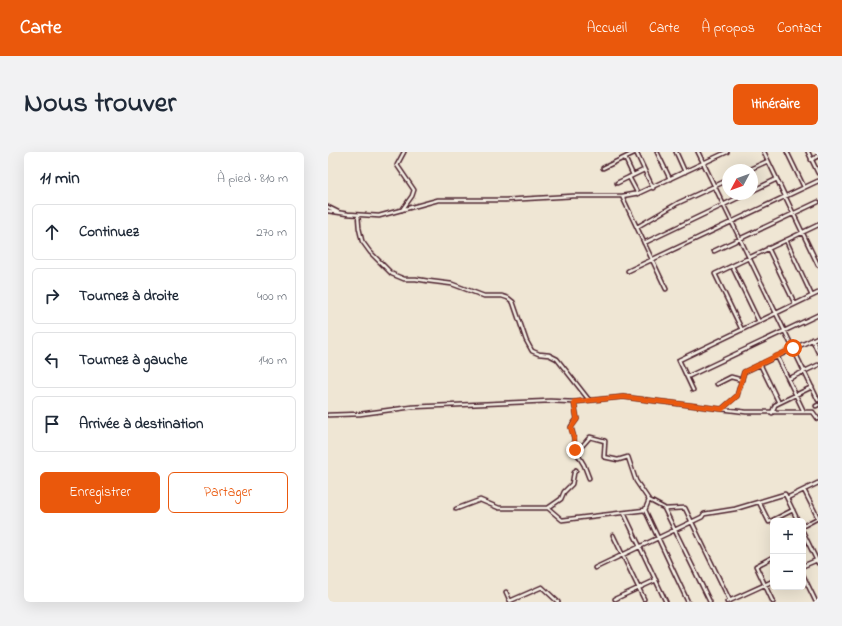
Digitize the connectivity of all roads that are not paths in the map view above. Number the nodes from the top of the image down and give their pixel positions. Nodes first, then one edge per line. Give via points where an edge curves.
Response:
1 (404, 152) edge
2 (636, 152) edge
3 (657, 152) edge
4 (676, 152) edge
5 (698, 152) edge
6 (727, 152) edge
7 (764, 152) edge
8 (787, 152) edge
9 (808, 152) edge
10 (818, 156) edge
11 (625, 158) junction
12 (768, 160) junction
13 (811, 160) junction
14 (704, 163) junction
15 (758, 165) edge
16 (603, 168) dead end
17 (644, 170) junction
18 (685, 172) junction
19 (818, 174) edge
20 (633, 175) junction
21 (629, 177) junction
22 (670, 179) junction
23 (777, 179) junction
24 (818, 181) edge
25 (617, 183) dead end
26 (722, 183) edge
27 (715, 186) junction
28 (653, 188) junction
29 (758, 188) edge
30 (804, 188) junction
31 (638, 194) junction
32 (622, 196) junction
33 (785, 196) junction
34 (733, 200) edge
35 (818, 202) edge
36 (724, 204) junction
37 (328, 207) edge
38 (402, 210) junction
39 (328, 211) edge
40 (338, 212) junction
41 (793, 214) junction
42 (358, 215) junction
43 (732, 222) junction
44 (818, 225) edge
45 (637, 227) junction
46 (802, 232) junction
47 (740, 239) junction
48 (786, 240) junction
49 (644, 243) junction
50 (768, 248) junction
51 (714, 252) dead end
52 (749, 258) junction
53 (652, 260) junction
54 (818, 265) edge
55 (732, 266) junction
56 (628, 271) dead end
57 (666, 289) dead end
58 (818, 293) edge
59 (812, 296) junction
60 (795, 304) junction
61 (776, 313) junction
62 (818, 315) edge
63 (759, 322) junction
64 (742, 330) junction
65 (785, 331) junction
66 (818, 336) edge
67 (812, 339) junction
68 (793, 348) junction
69 (818, 352) edge
70 (777, 356) junction
71 (760, 364) junction
72 (818, 365) edge
73 (804, 372) junction
74 (687, 377) junction
75 (788, 379) junction
76 (742, 380) junction
77 (717, 384) dead end
78 (812, 387) junction
79 (693, 390) dead end
80 (796, 395) junction
81 (818, 400) edge
82 (589, 401) junction
83 (574, 402) junction
84 (779, 403) junction
85 (722, 409) junction
86 (804, 412) junction
87 (772, 413) junction
88 (328, 415) edge
89 (818, 419) edge
90 (575, 450) junction
91 (576, 470) dead end
92 (589, 478) dead end
93 (818, 483) edge
94 (804, 490) junction
95 (787, 498) junction
96 (649, 500) junction
97 (759, 502) junction
98 (456, 508) dead end
99 (548, 508) junction
100 (665, 509) junction
101 (645, 510) junction
102 (793, 510) junction
103 (624, 513) junction
104 (797, 518) edge
105 (818, 518) edge
106 (692, 522) junction
107 (806, 524) edge
108 (675, 530) junction
109 (613, 534) dead end
110 (658, 538) junction
111 (806, 538) edge
112 (640, 546) junction
113 (623, 555) junction
114 (770, 559) edge
115 (818, 561) edge
116 (806, 565) edge
117 (595, 568) dead end
118 (656, 580) junction
119 (806, 581) edge
120 (770, 582) edge
121 (765, 584) junction
122 (639, 588) junction
123 (506, 592) dead end
124 (615, 599) dead end
125 (644, 599) dead end
126 (729, 601) edge
127 (510, 602) edge
128 (557, 602) edge
129 (666, 602) edge
130 (688, 602) edge
131 (710, 602) edge
132 (773, 602) edge
133 (816, 602) edge

1 - 38 street via 397,164 414,190
2 - 11 street
2 - 17 street
3 - 22 street
4 - 18 street
5 - 14 street
6 - 14 street
7 - 12 street
8 - 30 street
9 - 13 street
10 - 13 street
11 - 16 street
11 - 20 street
12 - 15 street
12 - 23 street
13 - 19 street
14 - 18 street
14 - 27 street
17 - 20 street
17 - 28 street
18 - 22 street
20 - 21 street
21 - 25 street
21 - 31 street
22 - 28 street
23 - 29 street
23 - 33 street
24 - 30 street
26 - 27 street
27 - 36 street
27 - 45 street via 678,203
28 - 31 street
30 - 33 street
31 - 32 street
32 - 38 street via 438,200
32 - 45 street
33 - 41 street
33 - 43 street
34 - 36 street
35 - 41 street
36 - 43 street
36 - 49 street
37 - 40 street
38 - 42 street via 378,216
39 - 40 street
40 - 42 street
41 - 46 street
41 - 47 street
42 - 82 street via 362,241 392,274 404,279 416,278 452,284 484,296 502,296 513,302 532,351 557,359
43 - 47 street
43 - 53 street
44 - 46 street
45 - 49 street
46 - 48 street
46 - 54 street
47 - 51 street
47 - 52 street
48 - 50 street
48 - 59 street
49 - 53 street
50 - 52 street
50 - 60 street
52 - 55 street
52 - 61 street
53 - 56 street
53 - 57 street
55 - 63 street
55 - 64 street via 715,274
58 - 59 street
59 - 60 street
60 - 61 street
61 - 63 street
61 - 65 street
62 - 65 street
63 - 64 street
64 - 74 street via 679,360
65 - 68 street
65 - 74 street
66 - 67 street
67 - 68 street
67 - 69 street
68 - 70 street
68 - 73 street
70 - 71 street
70 - 75 street
71 - 76 street via 744,372
71 - 84 street
72 - 73 street
73 - 75 street
73 - 78 street
74 - 79 street
75 - 80 street
76 - 77 street via 731,377
76 - 85 street via 737,396
78 - 80 street
78 - 81 street
80 - 84 street
80 - 86 street
82 - 83 street
82 - 85 street via 623,397
83 - 88 street via 412,407 360,414
83 - 90 street via 577,419 571,428
84 - 87 street via 775,405
85 - 87 street
86 - 87 street
86 - 89 street via 813,412
90 - 92 street
90 - 96 street via 590,437 605,441 604,457 618,460 628,457 636,481
91 - 99 street via 572,484 561,499
93 - 94 street
94 - 95 street
94 - 105 street
95 - 97 street via 785,494
95 - 102 street
96 - 100 street
96 - 101 street
97 - 102 street via 769,522
97 - 106 street via 704,514
98 - 99 street via 480,500 499,508
99 - 103 street via 562,520
100 - 106 street via 686,508
100 - 108 street
101 - 103 street
101 - 110 street
102 - 104 street
103 - 112 street
105 - 107 street
106 - 108 street
106 - 126 street
108 - 110 street
108 - 131 street
109 - 113 street
110 - 112 street
110 - 130 street
111 - 115 street
112 - 113 street
112 - 118 street
113 - 117 street
113 - 122 street
114 - 121 street via 756,566
115 - 116 street
118 - 122 street
118 - 129 street
119 - 133 street
120 - 121 street
121 - 126 street
121 - 132 street
122 - 124 street
122 - 125 street
123 - 127 street
127 - 128 street via 542,587

